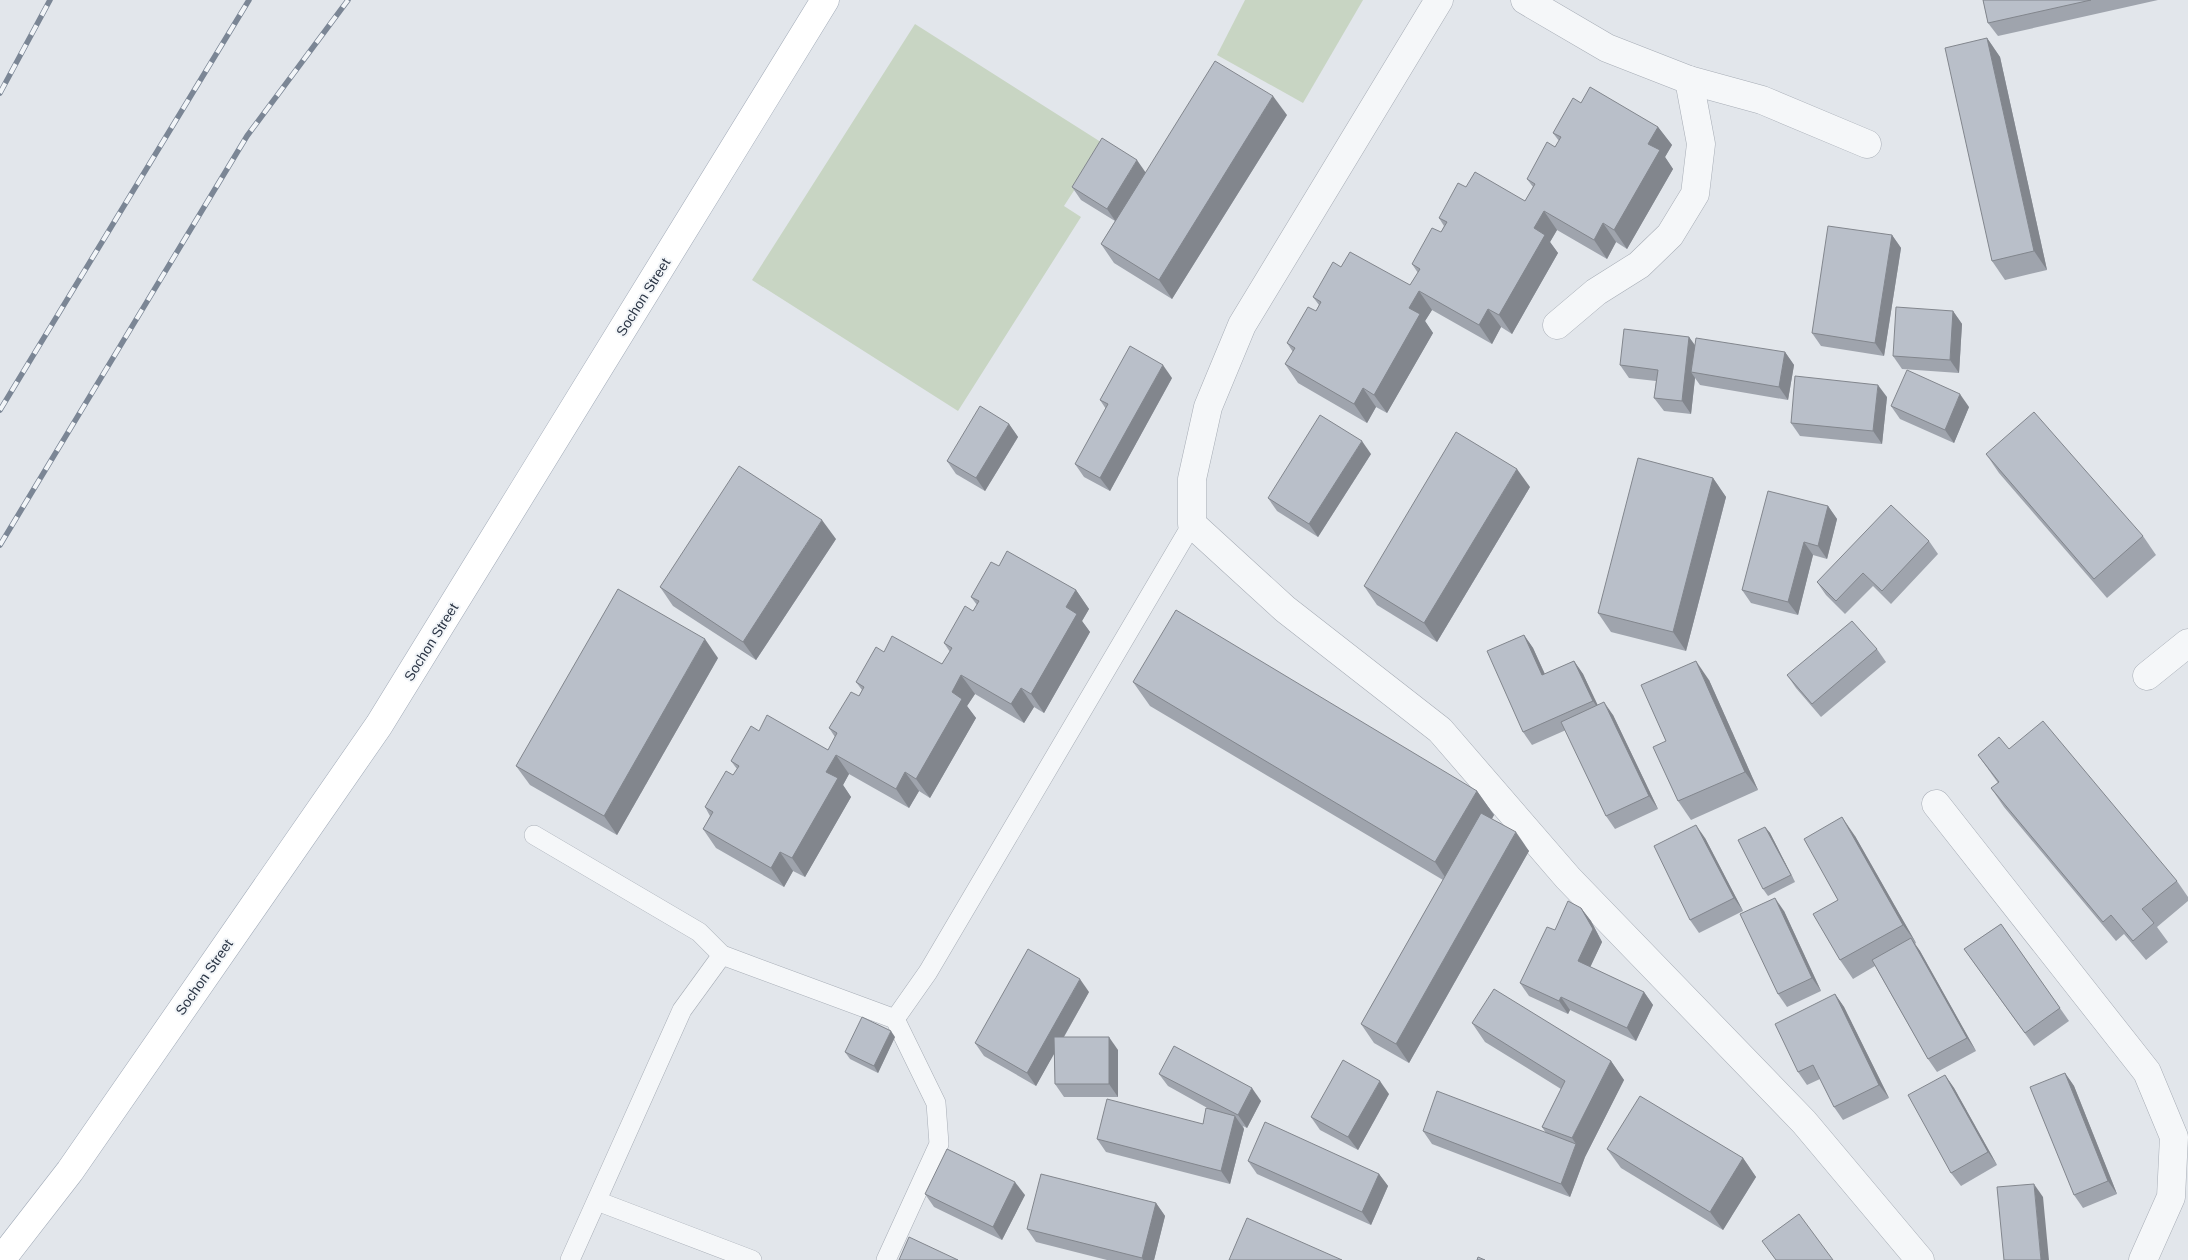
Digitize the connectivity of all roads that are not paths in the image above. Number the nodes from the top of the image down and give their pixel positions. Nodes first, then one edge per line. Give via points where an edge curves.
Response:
1 (825, 0) edge
2 (1439, 0) edge
3 (1526, 0) edge
4 (1689, 80) junction
5 (1867, 144) dead end
6 (1556, 325) dead end
7 (1192, 524) junction
8 (2188, 644) edge
9 (2147, 676) dead end
10 (1936, 804) dead end
11 (534, 836) dead end
12 (722, 955) junction
13 (895, 1019) junction
14 (596, 1201) junction
15 (10, 1257) edge
16 (570, 1260) edge
17 (752, 1260) edge
18 (886, 1260) edge
19 (1920, 1260) edge
20 (2143, 1260) edge

1 - 15 main road, Sochon Street via 380,725
2 - 7 street via 1242,325 1208,407 1192,479
3 - 4 street via 1607,48
4 - 5 street via 1762,100
4 - 6 street via 1701,144 1695,194 1670,235 1639,265 1596,292
7 - 13 lane via 928,972
7 - 19 street via 1286,609 1440,730 1568,878 1804,1122
8 - 9 street
10 - 20 street via 2147,1072 2174,1137 2171,1197
11 - 12 lane via 699,932
12 - 13 lane
12 - 14 lane via 682,1010
13 - 18 lane via 936,1104 939,1144
14 - 16 lane
14 - 17 lane

